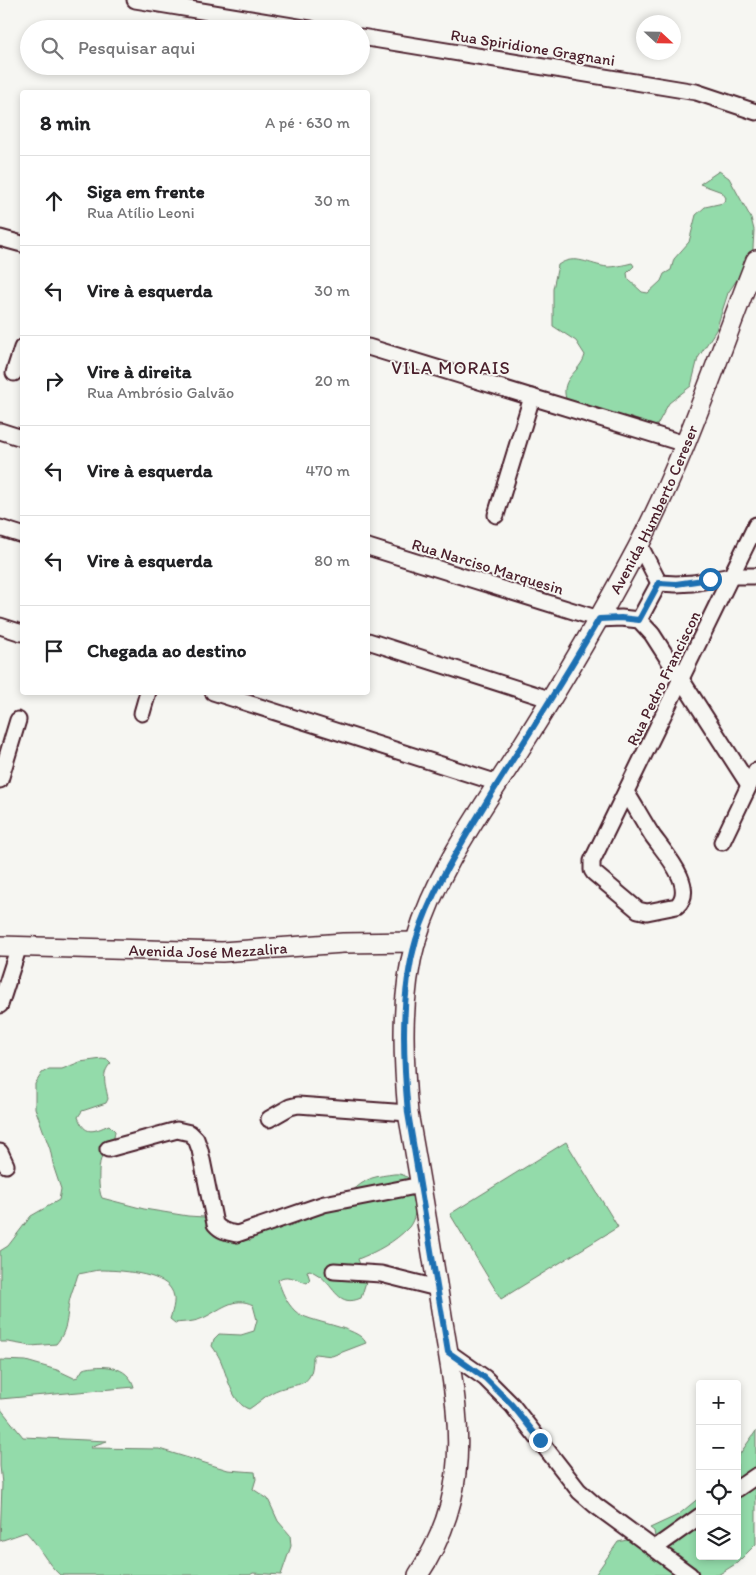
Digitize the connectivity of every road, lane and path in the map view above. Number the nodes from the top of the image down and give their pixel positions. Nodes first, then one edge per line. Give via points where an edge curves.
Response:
1 (135, 0) edge
2 (256, 20) edge
3 (370, 38) edge
4 (756, 112) edge
5 (0, 238) edge
6 (20, 243) edge
7 (756, 260) edge
8 (370, 349) edge
9 (20, 354) edge
10 (14, 373) dead end
11 (532, 397) junction
12 (0, 431) edge
13 (20, 437) edge
14 (685, 444) junction
15 (496, 515) dead end
16 (756, 525) edge
17 (0, 528) edge
18 (20, 534) edge
19 (639, 544) junction
20 (370, 548) edge
21 (732, 576) junction
22 (756, 576) edge
23 (659, 583) junction
24 (599, 619) junction
25 (639, 620) junction
26 (0, 626) edge
27 (20, 632) edge
28 (370, 642) edge
29 (681, 679) junction
30 (147, 695) edge
31 (222, 695) edge
32 (552, 700) junction
33 (142, 713) dead end
34 (18, 720) dead end
35 (756, 771) edge
36 (0, 780) edge
37 (498, 783) junction
38 (626, 792) junction
39 (750, 795) edge
40 (722, 842) dead end
41 (416, 942) junction
42 (0, 946) edge
43 (19, 946) junction
44 (0, 1005) edge
45 (408, 1113) junction
46 (268, 1119) dead end
47 (108, 1149) dead end
48 (421, 1185) junction
49 (334, 1272) dead end
50 (437, 1288) junction
51 (448, 1352) junction
52 (756, 1476) edge
53 (741, 1486) edge
54 (696, 1519) edge
55 (655, 1548) junction
56 (421, 1572) edge
57 (690, 1575) edge

1 - 2 street
3 - 4 street, Rua Spiridione Gragnani via 696,92
5 - 6 street
7 - 14 main road, Avenida Humberto Cereser
8 - 11 street
9 - 10 street
11 - 14 street
11 - 15 street
12 - 13 street
14 - 19 main road, Avenida Humberto Cereser
16 - 21 street, Rua Pedro Franciscon
17 - 18 street
19 - 23 street
19 - 24 main road, Avenida Humberto Cereser
20 - 24 street, Rua Narciso Marquesin
21 - 22 street
21 - 23 street via 693,583
21 - 29 street, Rua Pedro Franciscon
23 - 25 street
24 - 25 street, Rua Narciso Marquesin
24 - 32 main road, Avenida Humberto Cereser
25 - 29 street
26 - 27 street
28 - 32 street
29 - 38 street, Rua Pedro Franciscon
29 - 39 street
30 - 33 street
31 - 37 street
32 - 37 main road, Avenida Humberto Cereser
34 - 36 street
35 - 39 street
37 - 41 main road, Avenida Humberto Cereser via 439,883
38 - 38 street, Rua Pedro Franciscon via 592,861 592,870 638,910 648,912 677,906 683,893 682,882
39 - 40 street
41 - 43 main road, Avenida José Mezzalira via 343,943 222,952
41 - 45 main road, Avenida Humberto Cereser via 404,1030
42 - 43 main road, Avenida José Mezzalira
43 - 44 street
45 - 46 street via 298,1106
45 - 48 main road, Avenida Humberto Cereser
47 - 48 street via 176,1130 190,1133 200,1150 215,1224 226,1232 237,1234 324,1204
48 - 50 main road, Avenida Humberto Cereser
49 - 50 street via 381,1274
50 - 51 main road, Avenida Humberto Cereser
51 - 55 street via 485,1378 512,1405 579,1491
51 - 56 main road, Avenida Humberto Cereser via 458,1450 456,1474 447,1515
52 - 53 street
54 - 55 street
55 - 57 street

